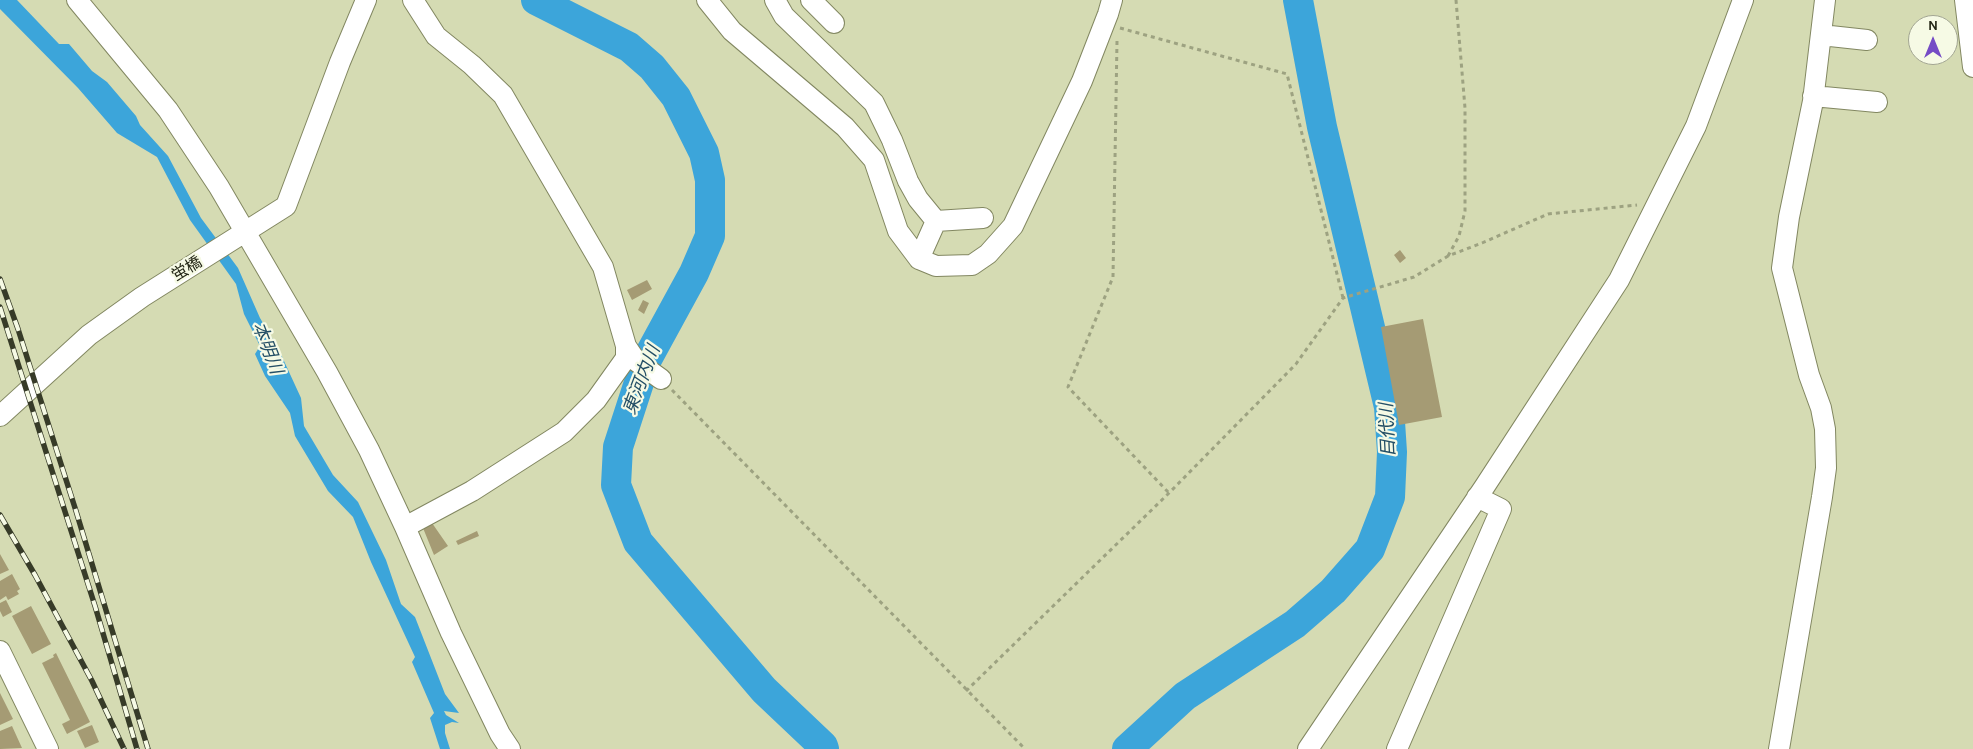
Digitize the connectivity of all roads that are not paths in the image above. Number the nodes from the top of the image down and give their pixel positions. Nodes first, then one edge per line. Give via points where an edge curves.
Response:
1 (77, 0) edge
2 (366, 0) edge
3 (413, 0) edge
4 (707, 0) edge
5 (775, 0) edge
6 (1112, 0) edge
7 (1743, 0) edge
8 (1825, 0) edge
9 (1965, 0) edge
10 (1821, 35) junction
11 (1867, 40) dead end
12 (1973, 67) edge
13 (1813, 96) junction
14 (1876, 102) dead end
15 (983, 218) dead end
16 (936, 222) junction
17 (240, 237) junction
18 (919, 259) junction
19 (631, 354) junction
20 (661, 378) road end
21 (0, 416) edge
22 (1477, 497) junction
23 (405, 527) junction
24 (0, 651) edge
25 (48, 749) edge
26 (510, 749) edge
27 (1308, 749) edge
28 (1396, 749) edge
29 (1779, 749) edge

1 - 17 street via 168,110
2 - 17 street, 蛍橋 via 286,206
3 - 19 street via 436,36 503,95 603,267
4 - 18 street via 732,31 845,127 874,160 898,231
5 - 16 street via 784,16 874,103 908,181
6 - 18 street via 1082,81 1013,226 988,254 972,265 936,266
7 - 22 street via 1696,126 1619,280
8 - 10 street
9 - 12 street
10 - 11 street
10 - 13 street
13 - 14 street
13 - 29 street via 1782,268 1809,375 1821,408 1826,468
15 - 16 street
16 - 18 street
17 - 21 street, 蛍橋 via 142,297 89,335
17 - 23 street via 327,372
19 - 20 street
19 - 23 street via 596,400 564,432 472,491
22 - 27 street
22 - 28 street via 1501,510
23 - 26 street via 451,633
24 - 25 street

